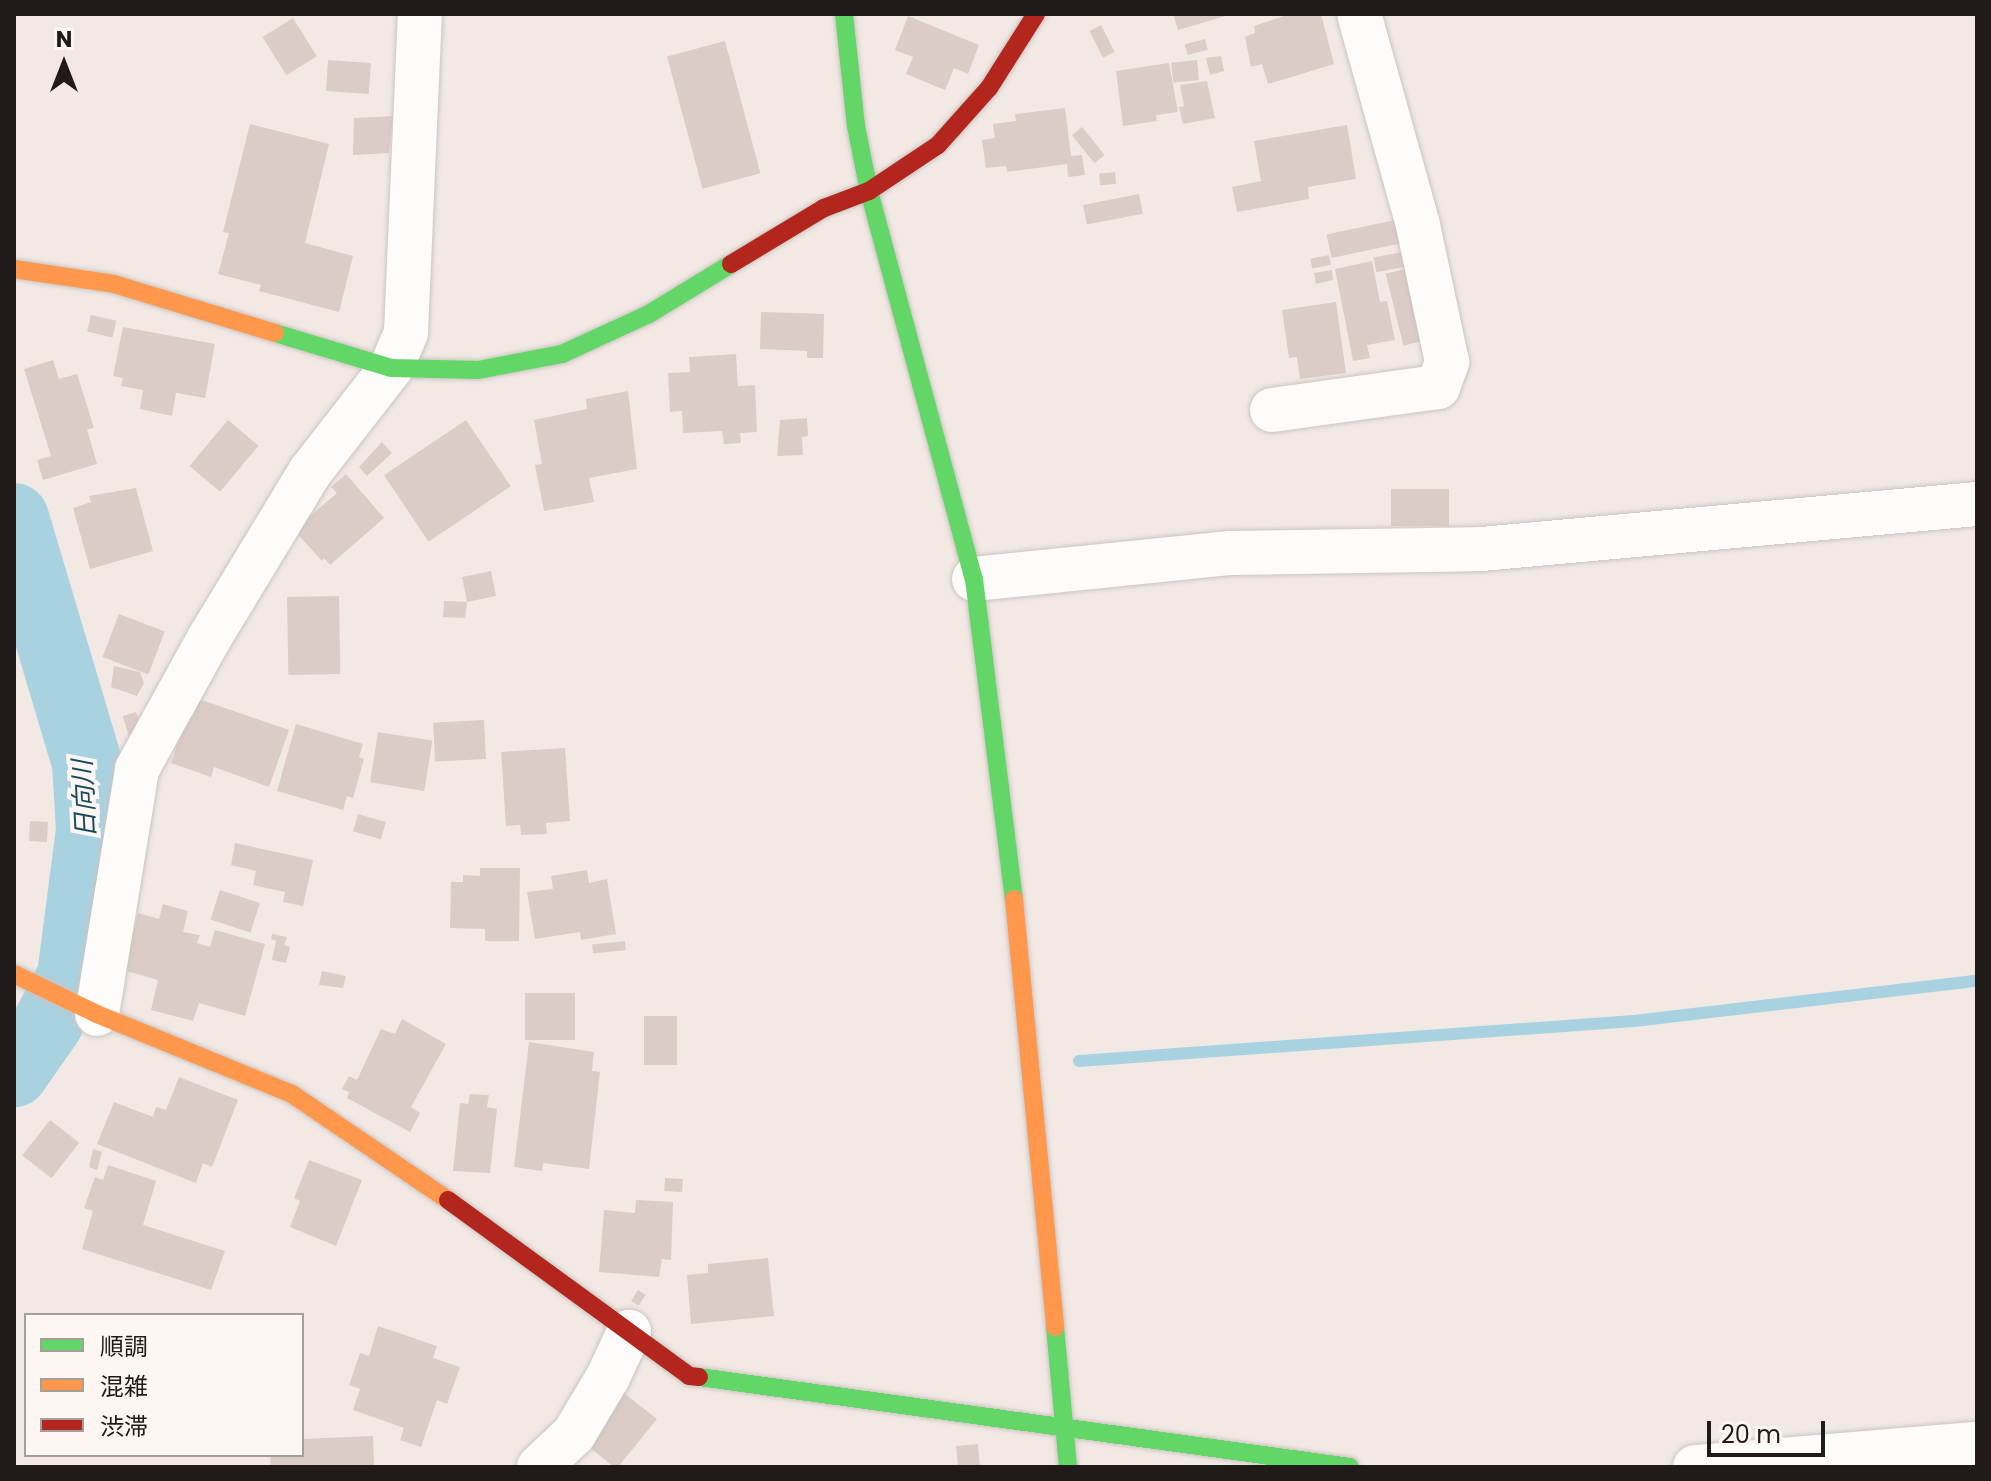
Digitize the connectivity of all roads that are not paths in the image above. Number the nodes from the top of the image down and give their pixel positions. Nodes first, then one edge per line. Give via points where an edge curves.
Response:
1 (420, 14) edge
2 (844, 14) edge
3 (1036, 14) edge
4 (1359, 14) edge
5 (869, 191) junction
6 (14, 269) edge
7 (391, 368) junction
8 (1272, 410) dead end
9 (1977, 504) edge
10 (974, 579) junction
11 (14, 974) edge
12 (97, 1014) junction
13 (629, 1332) junction
14 (1064, 1429) junction
15 (1977, 1444) edge
16 (539, 1467) edge
17 (1068, 1467) edge
18 (1350, 1467) edge
19 (1695, 1467) edge

1 - 7 street via 406,332
2 - 5 street
3 - 5 street via 989,88 938,145
4 - 8 street via 1418,225 1447,362 1438,387
5 - 7 street via 824,208 649,314 562,354 478,370
5 - 10 street
6 - 7 street via 114,284
7 - 12 street via 310,472 137,769
9 - 10 street via 1482,549 1231,553
10 - 14 street via 1010,854
11 - 12 street
12 - 13 street via 292,1094 455,1204
13 - 14 street via 689,1376
13 - 16 street via 574,1434
14 - 17 street
14 - 18 street
15 - 19 street

